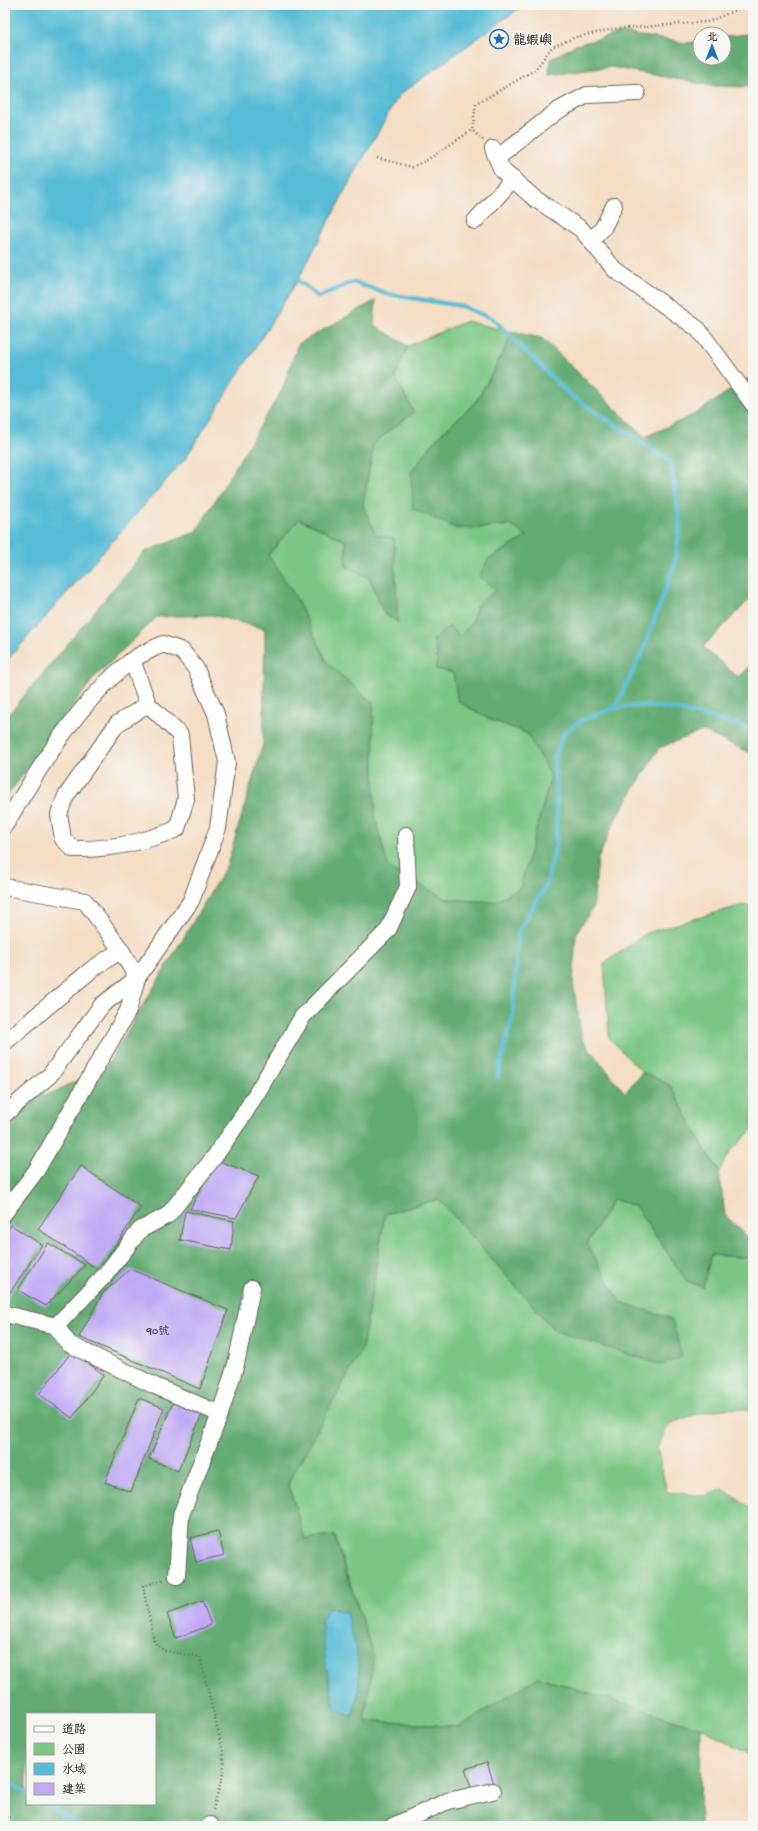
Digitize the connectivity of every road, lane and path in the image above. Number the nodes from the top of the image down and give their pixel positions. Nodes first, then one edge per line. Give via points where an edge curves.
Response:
1 (749, 5) edge
2 (636, 93) dead end
3 (472, 130) junction
4 (495, 154) junction
5 (377, 158) dead end
6 (513, 179) junction
7 (614, 206) dead end
8 (475, 221) dead end
9 (591, 241) junction
10 (753, 404) edge
11 (132, 660) junction
12 (148, 704) junction
13 (5, 825) edge
14 (406, 835) dead end
15 (5, 887) edge
16 (121, 950) junction
17 (136, 978) junction
18 (5, 1042) edge
19 (5, 1114) edge
20 (5, 1212) edge
21 (252, 1288) dead end
22 (5, 1314) edge
23 (56, 1326) junction
24 (220, 1414) junction
25 (177, 1576) joint
26 (493, 1791) dead end
27 (211, 1825) edge
28 (393, 1826) edge

1 - 3 path via 707,22 615,29 576,37 552,47 535,70 476,104
2 - 4 street via 587,95 558,111
3 - 4 path
3 - 5 path via 412,167
4 - 6 street via 502,170
6 - 8 street
6 - 9 street via 534,198 581,229
7 - 9 street via 603,228
9 - 10 street via 615,270 698,329
11 - 12 street
11 - 13 street via 86,704 48,754
11 - 17 street via 163,644 182,651 196,669 216,714 227,762 218,828 191,901
12 - 12 street via 117,724 66,796 59,814 63,839 73,849 100,850 152,839 177,829 186,799 180,736
14 - 23 street via 408,887 388,930 303,1016 244,1114 215,1156 168,1215 140,1230 106,1275
15 - 16 street via 85,902
16 - 17 street
16 - 18 street via 91,970
17 - 19 street via 102,1005 50,1075
17 - 20 street via 128,1011 36,1171
21 - 24 street via 236,1364
22 - 23 street
23 - 24 street via 69,1344
24 - 25 street via 181,1515
25 - 27 path via 143,1586 154,1642 164,1651 200,1657 223,1752 224,1770
26 - 28 street via 448,1801

